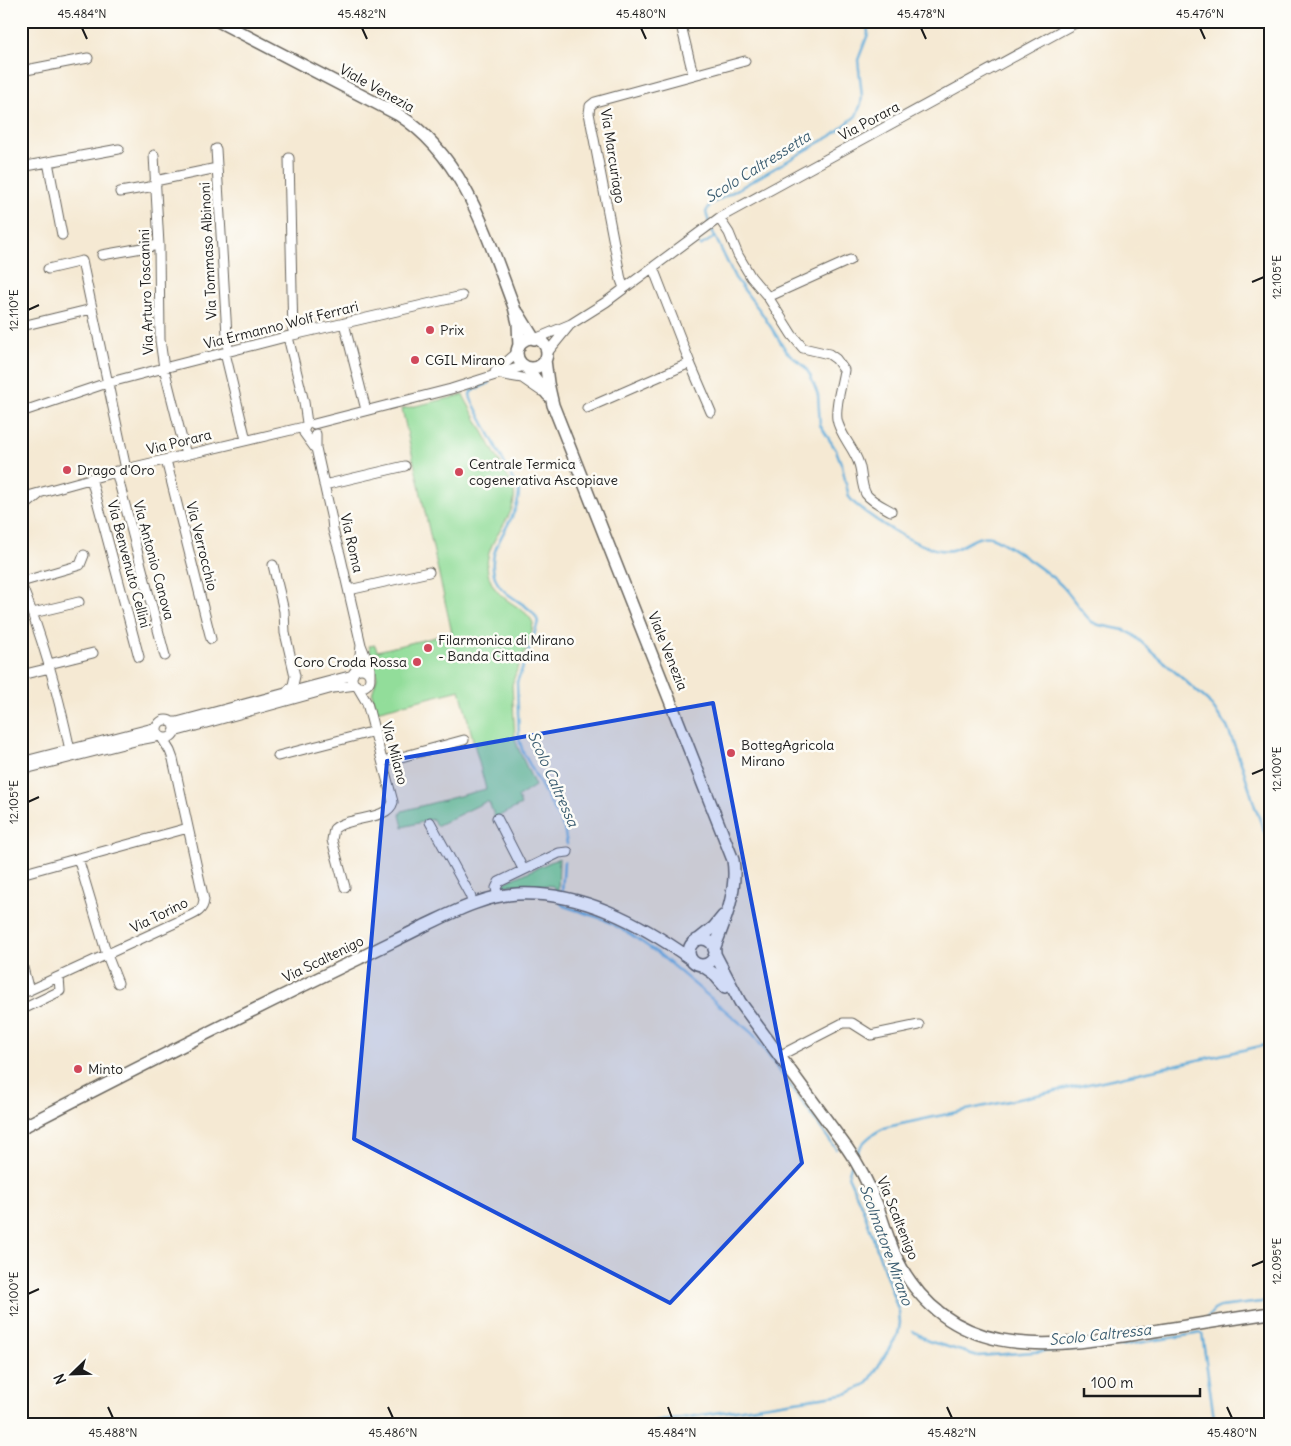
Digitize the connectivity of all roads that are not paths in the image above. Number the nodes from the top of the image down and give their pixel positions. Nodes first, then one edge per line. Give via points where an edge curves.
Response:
1 (218, 21) edge
2 (680, 21) edge
3 (1078, 21) edge
4 (88, 58) dead end
5 (745, 61) dead end
6 (21, 71) edge
7 (693, 74) junction
8 (119, 149) dead end
9 (216, 149) dead end
10 (154, 155) dead end
11 (289, 158) dead end
12 (48, 162) junction
13 (21, 167) edge
14 (217, 168) junction
15 (155, 183) junction
16 (120, 192) dead end
17 (716, 220) junction
18 (62, 235) dead end
19 (159, 245) junction
20 (102, 255) dead end
21 (850, 260) dead end
22 (653, 268) junction
23 (48, 269) dead end
24 (624, 288) junction
25 (462, 296) dead end
26 (768, 297) junction
27 (514, 308) junction
28 (92, 309) junction
29 (344, 323) junction
30 (571, 324) junction
31 (26, 325) dead end
32 (290, 336) junction
33 (534, 339) junction
34 (518, 350) junction
35 (226, 352) junction
36 (546, 357) junction
37 (690, 363) junction
38 (525, 366) junction
39 (164, 368) junction
40 (491, 375) junction
41 (107, 383) junction
42 (553, 404) junction
43 (587, 408) dead end
44 (366, 410) junction
45 (21, 412) edge
46 (711, 412) dead end
47 (311, 429) junction
48 (246, 440) junction
49 (186, 455) junction
50 (166, 460) junction
51 (405, 466) dead end
52 (126, 469) junction
53 (116, 471) junction
54 (92, 478) junction
55 (324, 485) junction
56 (48, 490) junction
57 (21, 496) edge
58 (21, 509) edge
59 (891, 511) dead end
60 (84, 555) dead end
61 (273, 566) dead end
62 (429, 572) dead end
63 (21, 583) edge
64 (349, 590) junction
65 (79, 602) dead end
66 (33, 613) junction
67 (211, 639) dead end
68 (361, 645) junction
69 (93, 653) dead end
70 (165, 656) dead end
71 (139, 657) dead end
72 (50, 666) junction
73 (294, 671) junction
74 (354, 673) junction
75 (21, 675) edge
76 (369, 680) junction
77 (357, 685) junction
78 (310, 687) junction
79 (285, 694) junction
80 (367, 703) junction
81 (172, 722) junction
82 (157, 726) junction
83 (375, 731) junction
84 (167, 736) junction
85 (464, 740) dead end
86 (70, 750) junction
87 (278, 756) dead end
88 (21, 762) edge
89 (383, 762) junction
90 (21, 770) edge
91 (497, 818) dead end
92 (430, 822) dead end
93 (188, 828) junction
94 (568, 852) dead end
95 (78, 858) junction
96 (523, 870) junction
97 (21, 874) edge
98 (345, 887) dead end
99 (498, 897) junction
100 (473, 904) junction
101 (727, 911) junction
102 (649, 933) junction
103 (696, 940) junction
104 (714, 952) junction
105 (107, 955) junction
106 (21, 960) edge
107 (696, 962) junction
108 (59, 977) junction
109 (118, 983) dead end
110 (25, 993) edge
111 (740, 1002) junction
112 (21, 1010) edge
113 (919, 1025) dead end
114 (779, 1056) junction
115 (21, 1128) edge
116 (1270, 1313) edge

1 - 27 main road, Viale Venezia via 380,105 424,135 465,189
2 - 7 street
3 - 17 street, Via Porara
4 - 6 street
5 - 7 street, Via Marcuriago
7 - 24 street, Via Marcuriago via 593,102 589,108
8 - 12 street
9 - 14 street, Via Tommaso Albinoni
10 - 15 street, Via Arturo Toscanini
11 - 32 street
12 - 13 street
12 - 18 street
14 - 15 street
14 - 35 street, Via Tommaso Albinoni
15 - 16 street
15 - 19 street, Via Arturo Toscanini
17 - 22 street, Via Porara
17 - 26 street via 728,232 751,277
19 - 20 street
19 - 39 street, Via Arturo Toscanini via 159,329
21 - 26 street
22 - 24 street, Via Porara
22 - 37 street
23 - 28 street via 82,261
24 - 30 street, Via Porara
25 - 29 street, Via Ermanno Wolf Ferrari
26 - 59 street via 803,348 829,354 844,370 838,406 839,427 859,464 866,494
27 - 33 main road, Viale Venezia
27 - 34 main road, Viale Venezia via 518,323
28 - 31 street
28 - 41 street
29 - 32 street, Via Ermanno Wolf Ferrari
29 - 44 street
30 - 33 street, Via Porara
30 - 36 street, Via Porara
32 - 35 street, Via Ermanno Wolf Ferrari
32 - 47 street
33 - 34 main road via 525,340
33 - 36 main road via 543,344
34 - 38 main road via 520,361
34 - 40 street
35 - 39 street, Via Ermanno Wolf Ferrari
35 - 48 street, Via Tommaso Albinoni
36 - 38 main road via 538,367
36 - 42 main road, Viale Venezia
37 - 43 street
37 - 46 street
38 - 40 street
38 - 42 main road, Viale Venezia
39 - 41 street, Via Ermanno Wolf Ferrari
39 - 49 street, Via Arturo Toscanini
40 - 42 street via 522,378
40 - 44 street via 451,389
41 - 45 street, Via Ermanno Wolf Ferrari
41 - 52 street
42 - 101 main road, Viale Venezia via 730,849 735,882
44 - 47 street
47 - 48 street, Via Porara via 287,430
47 - 55 street, Via Roma
48 - 49 street, Via Porara
49 - 50 street, Via Porara
50 - 52 street, Via Porara
50 - 67 street, Via Verrocchio
51 - 55 street
52 - 53 street, Via Porara
53 - 54 street, Via Porara
53 - 70 street, Via Antonio Canova
54 - 56 street, Via Porara
54 - 71 street, Via Benvenuto Cellini
55 - 64 street, Via Roma
56 - 57 street, Via Porara
56 - 58 street, Via Porara
60 - 63 street via 80,565
61 - 73 street
62 - 64 street
63 - 66 street
64 - 68 street, Via Roma
65 - 66 street
66 - 72 street
68 - 74 street, Via Roma via 359,665
68 - 76 street, Via Roma via 367,657
69 - 72 street
72 - 75 street
72 - 86 street
73 - 78 street via 301,683
73 - 79 street via 293,684
74 - 76 street via 365,670
74 - 77 street via 353,680
74 - 78 street
76 - 77 street via 364,686
76 - 80 street, Via Milano
77 - 80 street, Via Milano
77 - 84 street via 334,688
78 - 79 street
79 - 81 street
80 - 83 street, Via Milano
81 - 82 street via 163,721
81 - 84 street via 175,727
82 - 84 street via 157,732
82 - 86 street
83 - 87 street
83 - 89 street, Via Milano
84 - 90 street
84 - 93 street, Via Torino
85 - 89 street
86 - 88 street
89 - 98 street, Via Milano via 392,796 390,809 334,829 332,840
91 - 96 street
92 - 100 street
93 - 95 street
93 - 105 street, Via Torino via 204,900 200,910
94 - 96 street
95 - 97 street
95 - 105 street
96 - 99 street via 496,885
99 - 100 main road, Via Scaltenigo
99 - 102 main road, Via Scaltenigo via 544,895 581,902 612,913
100 - 115 main road, Via Scaltenigo
101 - 103 main road, Viale Venezia via 714,927
101 - 104 main road, Viale Venezia
102 - 103 main road, Via Scaltenigo via 677,942
102 - 107 main road, Via Scaltenigo
103 - 104 main road via 710,942
103 - 107 main road via 689,948
104 - 107 main road via 708,964
104 - 111 main road, Via Scaltenigo
105 - 108 street, Via Torino
105 - 109 street
106 - 110 street, Via Torino
107 - 111 main road, Via Scaltenigo via 713,973
108 - 110 street, Via Torino
108 - 112 street via 60,991
111 - 114 main road, Via Scaltenigo
113 - 114 street via 871,1035 852,1023 843,1023
114 - 116 main road, Via Scaltenigo via 862,1171 892,1251 911,1284 938,1311 971,1332 1004,1342 1040,1344 1112,1338

